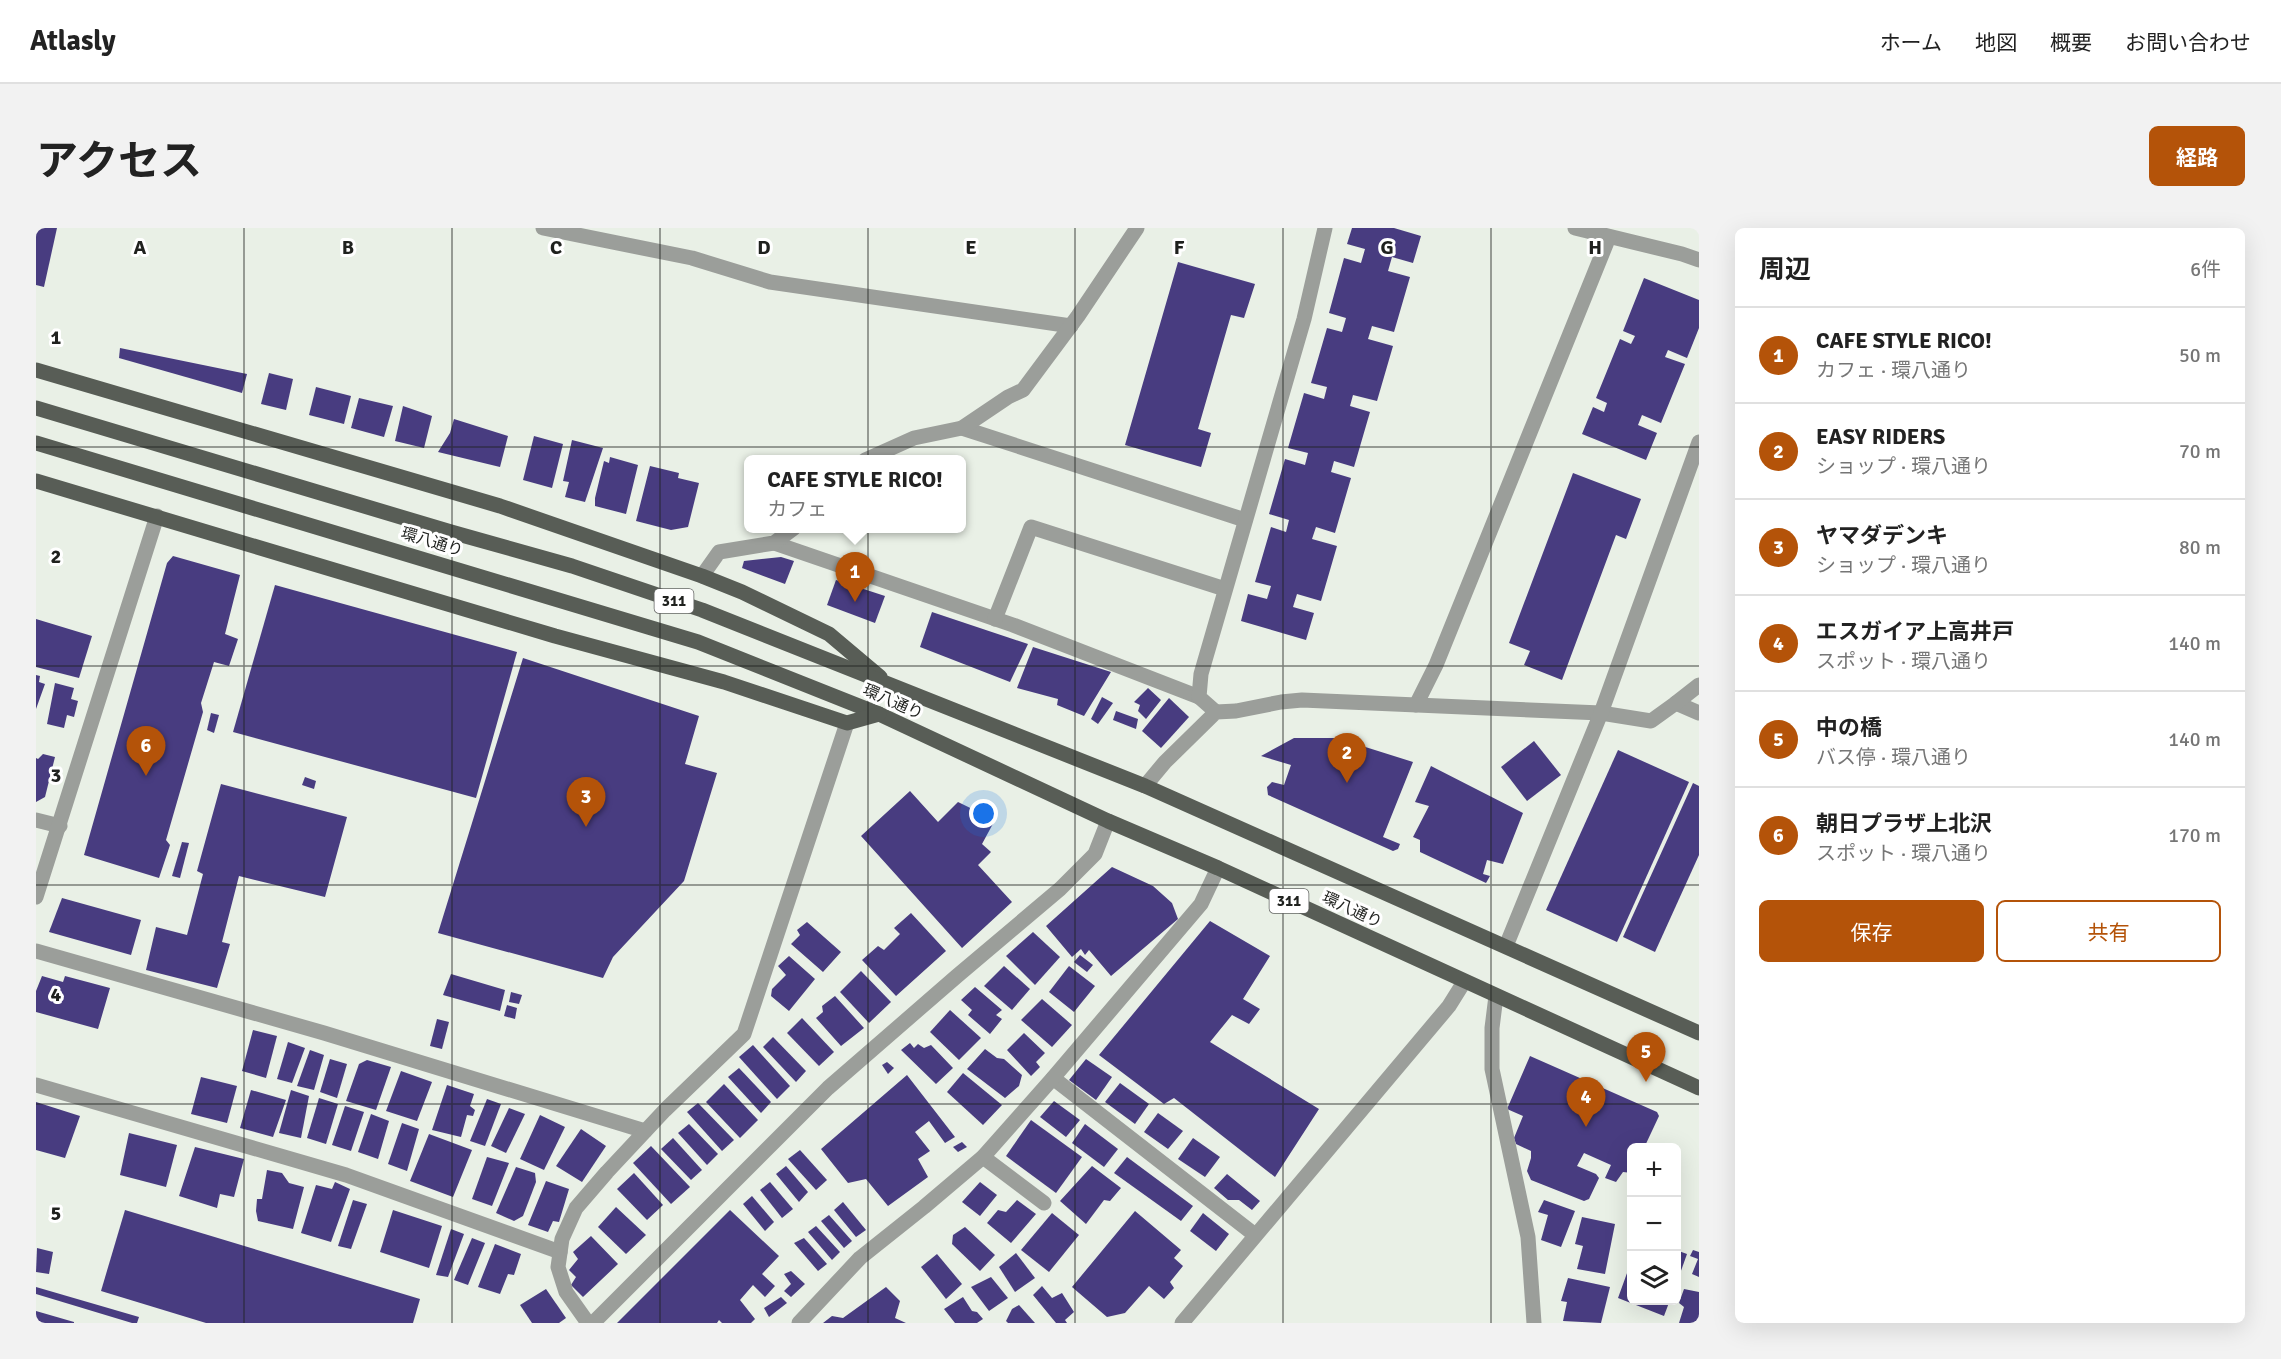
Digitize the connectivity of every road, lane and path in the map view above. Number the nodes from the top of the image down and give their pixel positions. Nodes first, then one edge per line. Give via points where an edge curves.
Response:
1 (543, 228) edge
2 (1137, 228) edge
3 (1325, 228) edge
4 (1575, 228) edge
5 (1609, 237) junction
6 (1699, 260) edge
7 (1071, 326) junction
8 (36, 370) edge
9 (36, 408) edge
10 (962, 428) junction
11 (1699, 442) edge
12 (36, 443) edge
13 (874, 455) edge
14 (36, 481) edge
15 (157, 516) junction
16 (1245, 520) junction
17 (787, 533) edge
18 (774, 543) junction
19 (702, 576) junction
20 (1225, 589) junction
21 (995, 619) junction
22 (1699, 685) edge
23 (891, 687) junction
24 (1199, 698) junction
25 (1677, 703) junction
26 (1416, 705) junction
27 (1216, 712) junction
28 (1600, 713) junction
29 (1699, 713) edge
30 (879, 714) junction
31 (847, 723) junction
32 (1145, 786) junction
33 (36, 820) edge
34 (1108, 821) junction
35 (60, 826) junction
36 (1218, 868) junction
37 (36, 897) edge
38 (1506, 946) junction
39 (36, 951) edge
40 (1464, 982) junction
41 (1496, 996) junction
42 (1699, 1033) edge
43 (1053, 1078) junction
44 (36, 1085) edge
45 (1699, 1088) edge
46 (645, 1131) junction
47 (983, 1157) junction
48 (1044, 1203) dead end
49 (1256, 1235) junction
50 (560, 1252) junction
51 (588, 1323) edge
52 (593, 1323) edge
53 (799, 1323) edge
54 (1182, 1323) edge
55 (1534, 1323) edge

1 - 7 street via 692,258 770,282
2 - 7 street
3 - 16 street via 1304,319
4 - 5 street
5 - 6 street
5 - 26 street via 1436,665
7 - 10 street via 1023,390
8 - 19 main road via 500,506
9 - 23 main road, 環八通り / 311 via 572,566 702,610
10 - 13 street via 914,438
10 - 16 street
11 - 28 street
12 - 30 main road, 環八通り / 311 via 698,642
14 - 15 main road
15 - 31 main road via 555,636 724,682
15 - 35 street
16 - 20 street
17 - 18 street
18 - 19 street via 719,552
18 - 21 street
19 - 23 main road via 829,634
20 - 21 street via 1030,527
20 - 24 street via 1201,674
21 - 24 street
22 - 25 street
23 - 32 main road, 環八通り / 311
24 - 27 street
25 - 28 street via 1651,720
25 - 29 street
26 - 27 street via 1302,700
26 - 28 street
27 - 32 street
28 - 38 street
30 - 31 main road
30 - 34 main road, 環八通り / 311
31 - 46 street via 744,1034
32 - 38 main road, 環八通り / 311
33 - 35 street
34 - 36 main road, 環八通り / 311
34 - 52 street via 1095,854 1060,889 828,1088
35 - 37 street
36 - 40 main road, 環八通り / 311
36 - 43 street via 1202,904
38 - 42 main road, 環八通り / 311
39 - 46 street
40 - 41 main road, 環八通り / 311
40 - 49 street via 1449,1006
41 - 45 main road, 環八通り / 311
41 - 55 street via 1492,1069 1528,1237
43 - 47 street
43 - 49 street
44 - 50 street via 346,1175
46 - 50 street via 576,1208
47 - 48 street
47 - 53 street via 860,1257
49 - 54 street
50 - 51 street via 558,1267 566,1292

